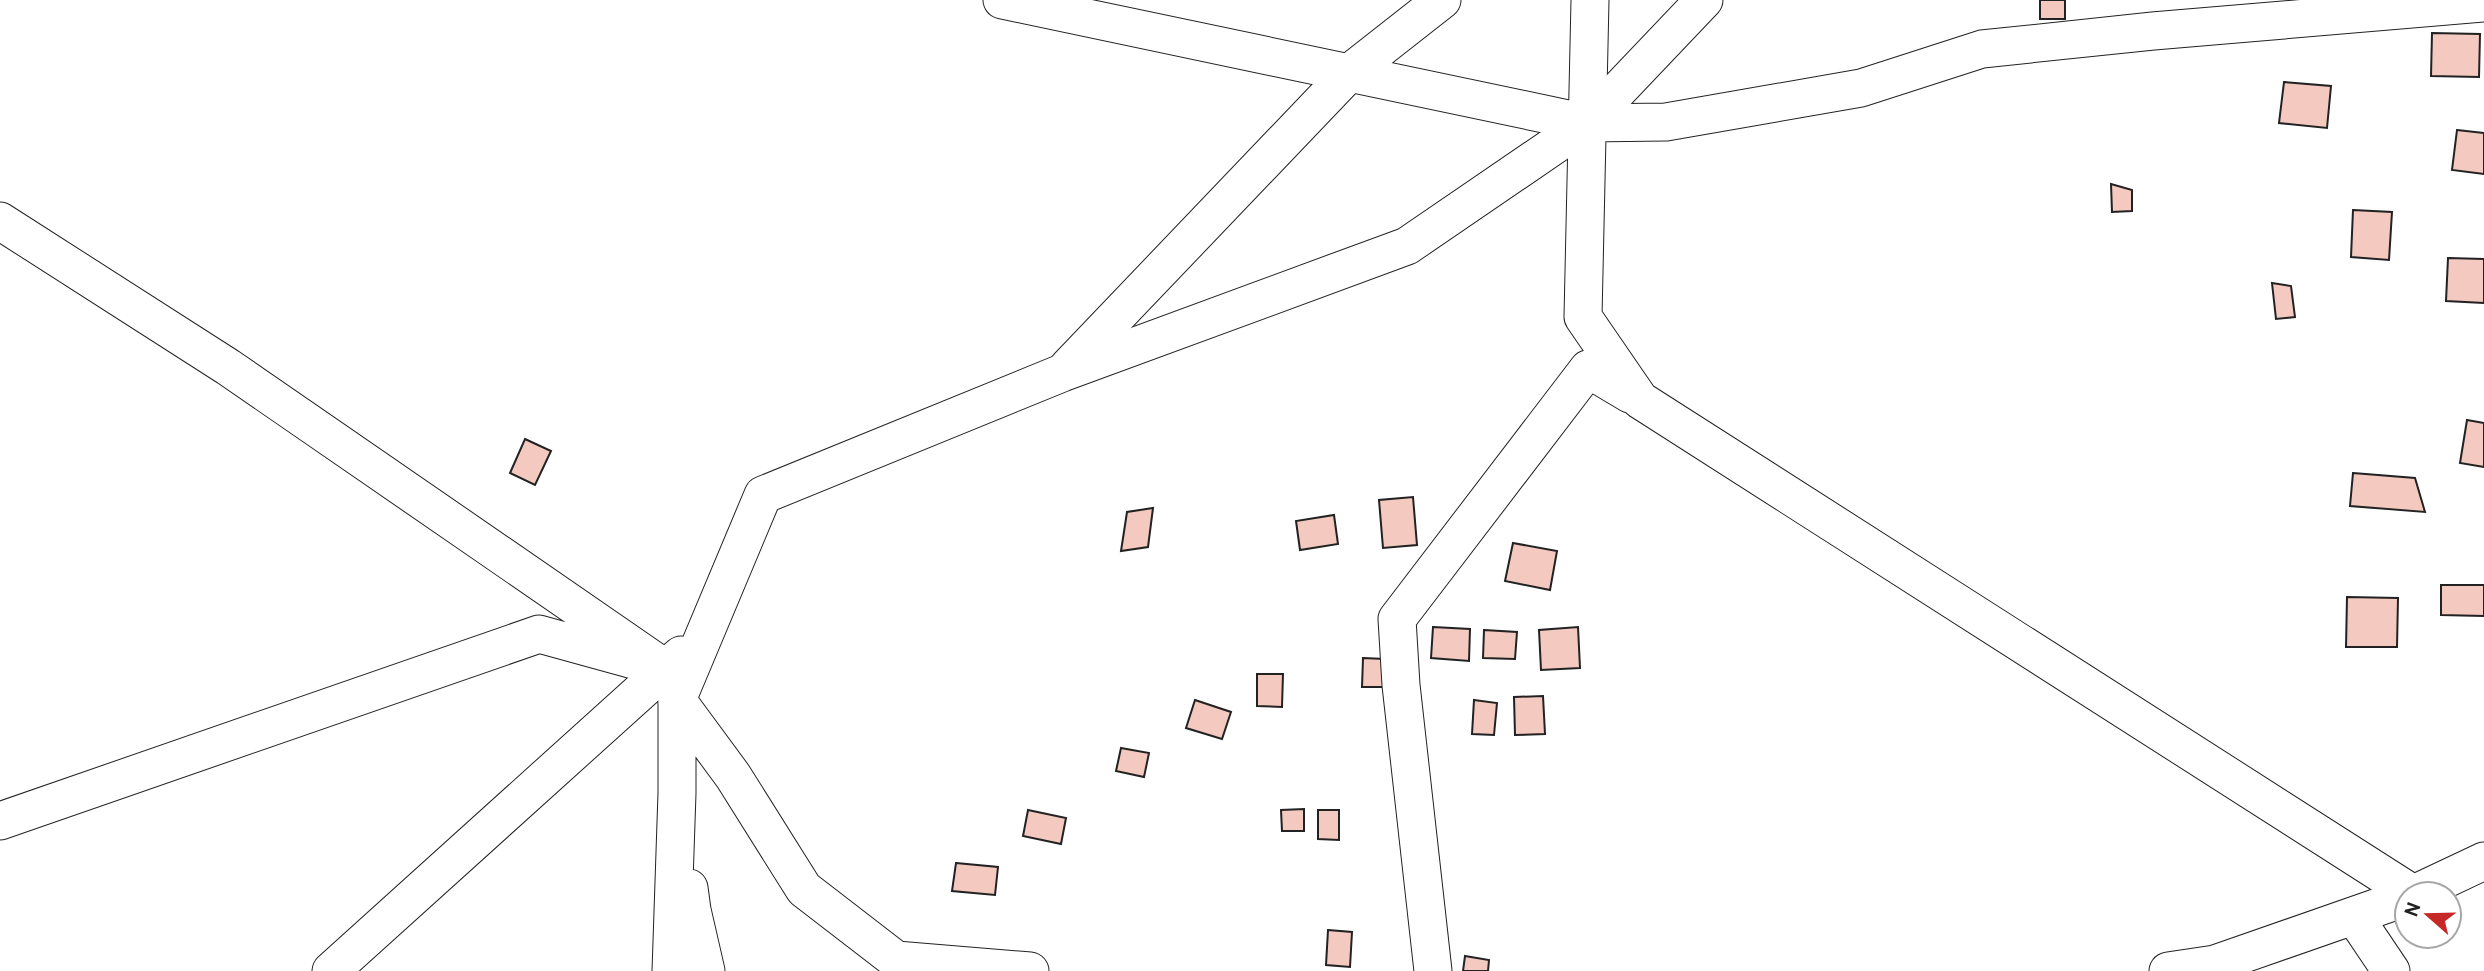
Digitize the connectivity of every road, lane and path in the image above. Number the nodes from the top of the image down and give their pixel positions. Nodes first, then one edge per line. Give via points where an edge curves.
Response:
1 (1002, 0) edge
2 (1442, 0) edge
3 (1590, 0) edge
4 (1704, 0) edge
5 (2484, 3) edge
6 (1349, 73) junction
7 (1587, 123) junction
8 (0, 221) edge
9 (1062, 373) junction
10 (1640, 400) junction
11 (671, 684) junction
12 (677, 793) junction
13 (0, 821) edge
14 (2484, 861) edge
15 (2444, 880) edge
16 (2393, 881) edge
17 (2393, 902) edge
18 (2354, 915) junction
19 (331, 971) edge
20 (671, 971) edge
21 (706, 971) edge
22 (1030, 971) edge
23 (1433, 971) edge
24 (2168, 971) edge
25 (2391, 971) edge

1 - 6 street
2 - 6 street
3 - 7 street
4 - 7 street
5 - 7 street via 1982,50 1861,88 1666,122
6 - 7 street
6 - 9 street
7 - 9 street via 1407,246
7 - 10 street via 1583,317
8 - 11 street via 228,367
9 - 11 street via 763,495 704,634
10 - 16 street
10 - 23 street via 1588,369 1397,619
11 - 12 street
11 - 13 street via 539,634
11 - 19 street
11 - 22 street via 804,889 896,960
12 - 20 street
12 - 21 street via 692,910
14 - 15 street
17 - 18 street
18 - 24 street via 2215,964
18 - 25 street

